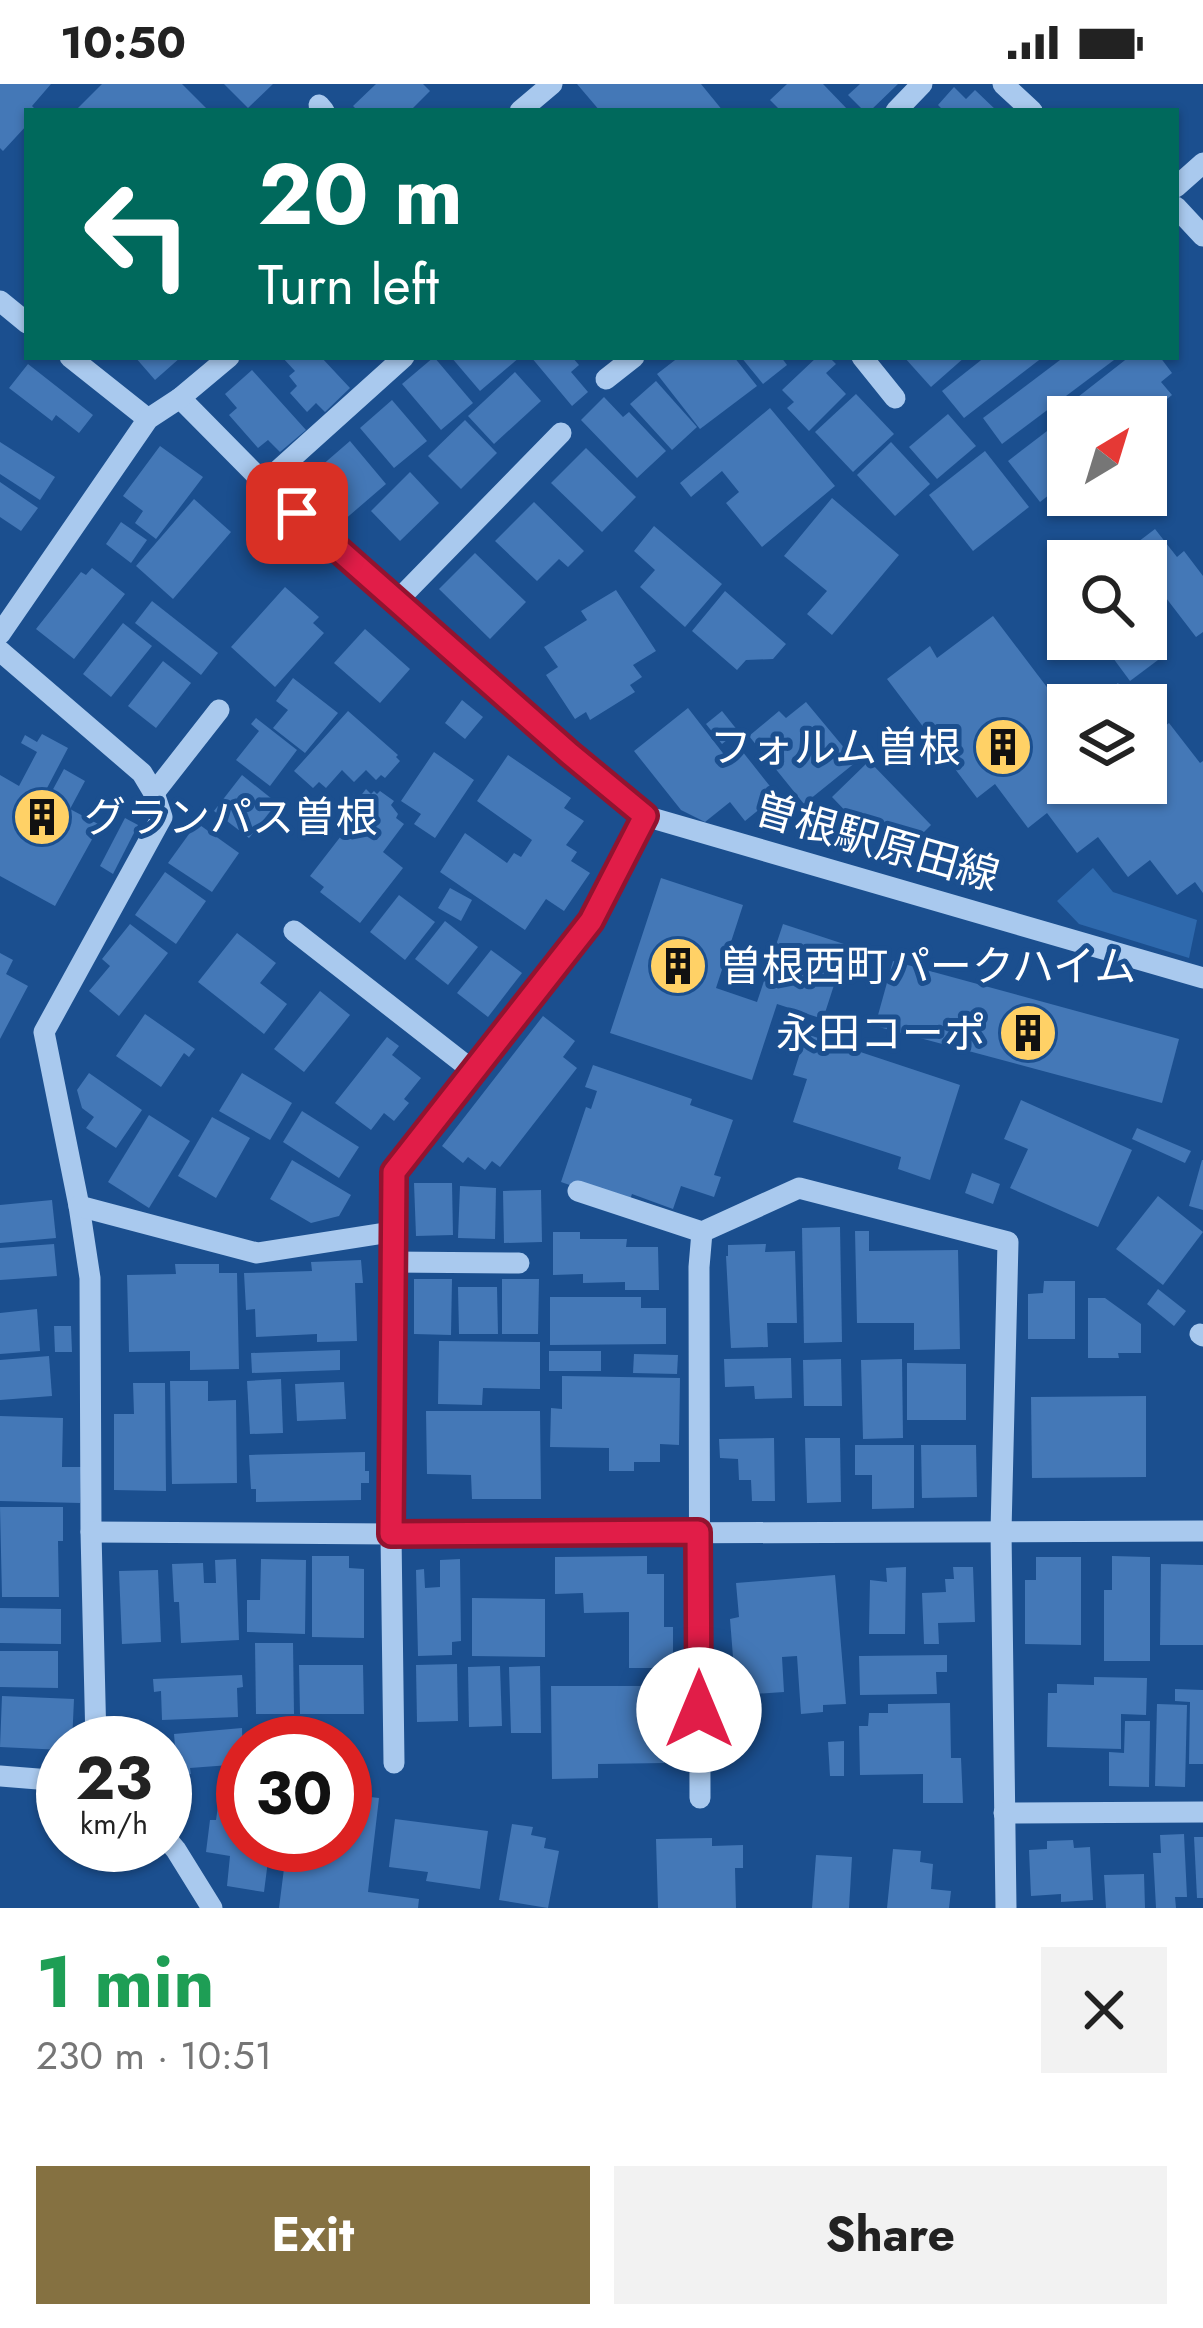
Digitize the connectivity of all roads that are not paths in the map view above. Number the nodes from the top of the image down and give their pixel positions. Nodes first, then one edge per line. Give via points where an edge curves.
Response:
1 (552, 84) edge
2 (922, 84) edge
3 (1003, 84) edge
4 (524, 108) edge
5 (899, 108) edge
6 (1028, 108) edge
7 (1203, 163) edge
8 (1179, 184) edge
9 (1179, 210) edge
10 (1203, 236) edge
11 (0, 301) edge
12 (24, 321) edge
13 (74, 360) edge
14 (225, 360) edge
15 (401, 360) edge
16 (630, 360) edge
17 (864, 360) edge
18 (606, 379) dead end
19 (180, 398) junction
20 (895, 398) dead end
21 (148, 419) junction
22 (561, 433) dead end
23 (264, 483) junction
24 (397, 601) junction
25 (0, 634) edge
26 (0, 651) edge
27 (219, 710) dead end
28 (154, 793) junction
29 (645, 816) junction
30 (294, 932) dead end
31 (1203, 978) edge
32 (472, 1070) junction
33 (578, 1191) dead end
34 (79, 1206) junction
35 (391, 1232) junction
36 (702, 1232) junction
37 (391, 1262) junction
38 (519, 1263) dead end
39 (1000, 1531) junction
40 (1203, 1531) edge
41 (91, 1532) junction
42 (698, 1532) junction
43 (391, 1534) junction
44 (95, 1716) edge
45 (394, 1763) dead end
46 (0, 1776) edge
47 (36, 1779) edge
48 (700, 1798) dead end
49 (1203, 1812) edge
50 (1004, 1813) junction
51 (190, 1872) edge
52 (212, 1908) edge
53 (1006, 1908) edge

1 - 4 street
2 - 5 street
3 - 6 street
7 - 8 street
9 - 10 street
11 - 12 street
13 - 21 street
14 - 19 street
15 - 23 street
16 - 18 street
17 - 20 street
19 - 21 street
19 - 23 street, 曽根駅原田線
21 - 25 street
22 - 24 street
23 - 24 street, 曽根駅原田線
24 - 29 street, 曽根駅原田線
26 - 28 street via 142,773
27 - 28 street
28 - 34 street via 162,817 44,1032
29 - 31 street, 曽根駅原田線
29 - 32 street via 591,921
30 - 32 street
32 - 35 street via 394,1172
33 - 36 street
34 - 35 street via 257,1253
34 - 41 street via 90,1278
35 - 37 street
36 - 39 street via 799,1188 1007,1242
36 - 42 street
37 - 38 street
37 - 43 street
39 - 40 street
39 - 42 street
39 - 50 street
41 - 43 street
41 - 44 street
42 - 43 street
42 - 48 street
43 - 45 street
46 - 47 street
49 - 50 street
50 - 53 street
51 - 52 street

